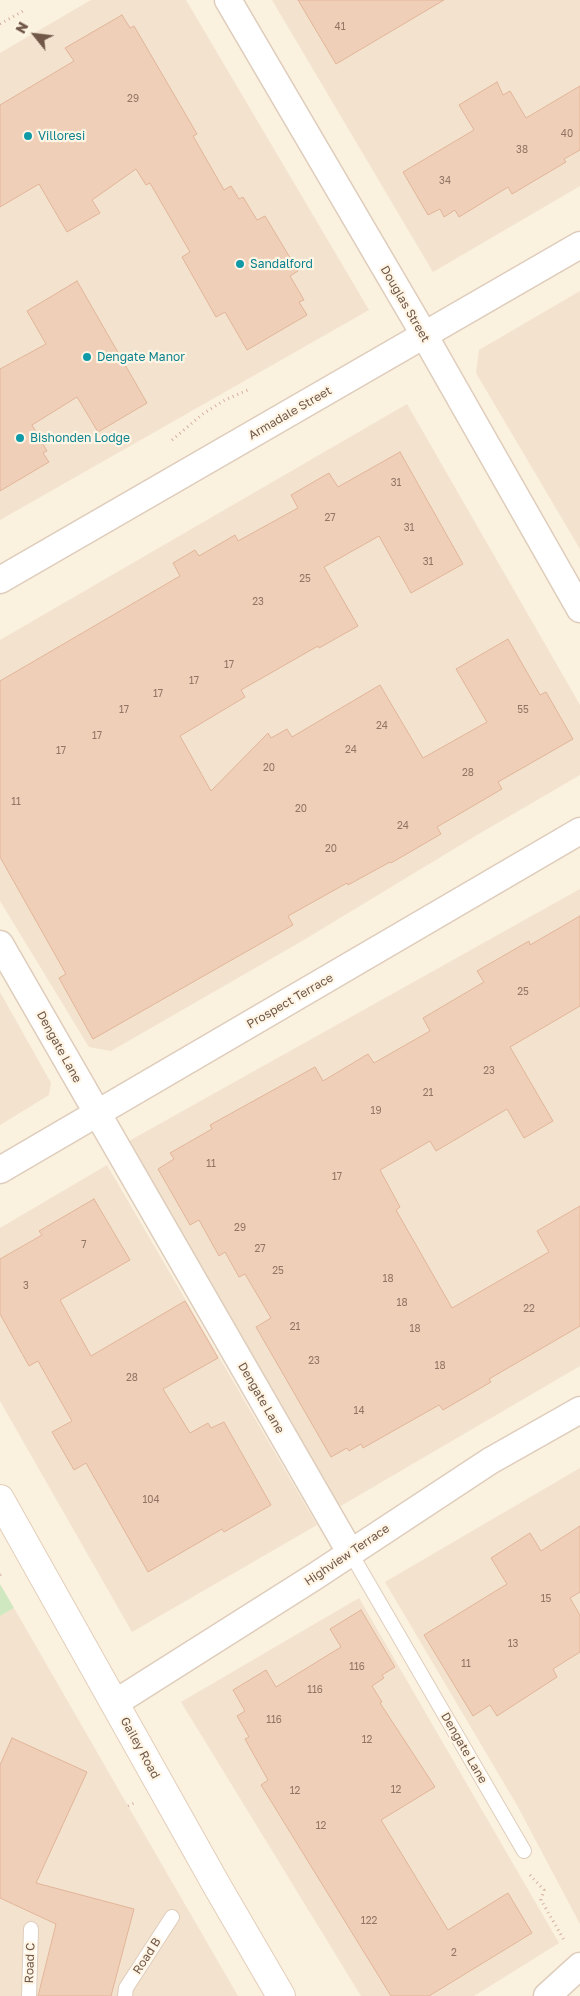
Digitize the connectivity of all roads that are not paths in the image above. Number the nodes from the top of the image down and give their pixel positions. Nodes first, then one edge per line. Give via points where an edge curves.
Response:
1 (228, 0) edge
2 (580, 245) edge
3 (424, 336) junction
4 (0, 580) edge
5 (580, 609) edge
6 (580, 831) edge
7 (0, 944) edge
8 (97, 1114) junction
9 (0, 1170) edge
10 (580, 1410) edge
11 (0, 1499) edge
12 (350, 1552) junction
13 (115, 1703) junction
14 (524, 1851) dead end
15 (172, 1916) dead end
16 (31, 1929) dead end
17 (580, 1966) edge
18 (29, 1996) edge
19 (125, 1996) edge
20 (281, 1996) edge
21 (547, 1996) edge

1 - 3 street, Douglas Street
2 - 3 street, Armadale Street
3 - 4 street, Armadale Street
3 - 5 street, Douglas Street
6 - 8 street, Prospect Terrace
7 - 8 street, Dengate Lane
8 - 9 street, Prospect Terrace
8 - 12 street, Dengate Lane
10 - 12 street, Highview Terrace via 490,1461
11 - 13 main road, Gailey Road
12 - 13 street, Highview Terrace
12 - 14 lane, Dengate Lane
13 - 20 main road, Gailey Road
15 - 19 lane, Road B via 126,1988
16 - 18 lane, Road C
17 - 21 street

